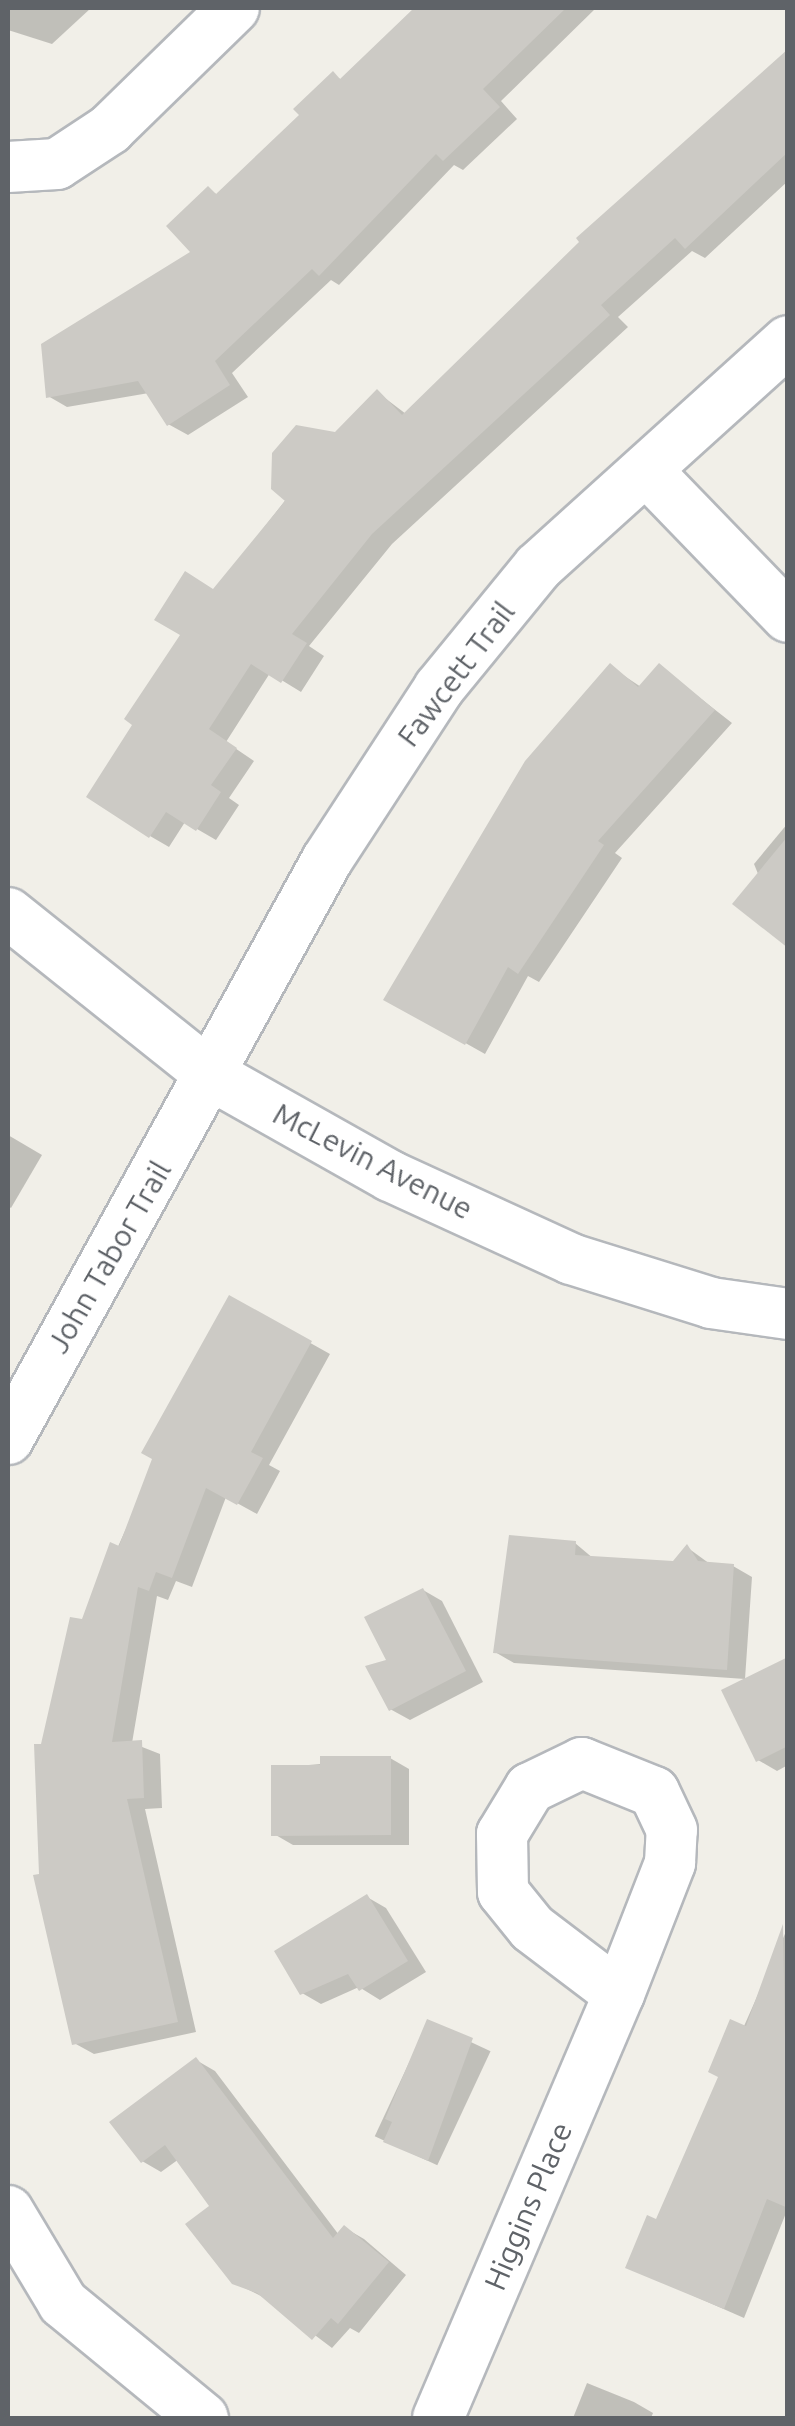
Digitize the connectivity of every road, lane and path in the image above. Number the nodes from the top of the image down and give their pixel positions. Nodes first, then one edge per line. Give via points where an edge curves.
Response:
1 (234, 8) edge
2 (8, 167) edge
3 (788, 341) edge
4 (646, 470) junction
5 (788, 617) edge
6 (8, 913) edge
7 (211, 1075) junction
8 (788, 1314) edge
9 (8, 1438) edge
10 (618, 1994) dead end
11 (8, 2211) edge
12 (202, 2418) edge
13 (438, 2418) edge

1 - 2 street via 110,129 58,164
3 - 4 street, Fawcett Trail
4 - 5 street
4 - 7 street, Fawcett Trail via 538,567 439,688 327,860
6 - 7 street, McLevin Avenue
7 - 8 street, McLevin Avenue via 390,1176 571,1259 711,1303
7 - 9 street, John Tabor Trail
10 - 13 street, Higgins Place
11 - 12 street via 64,2303

